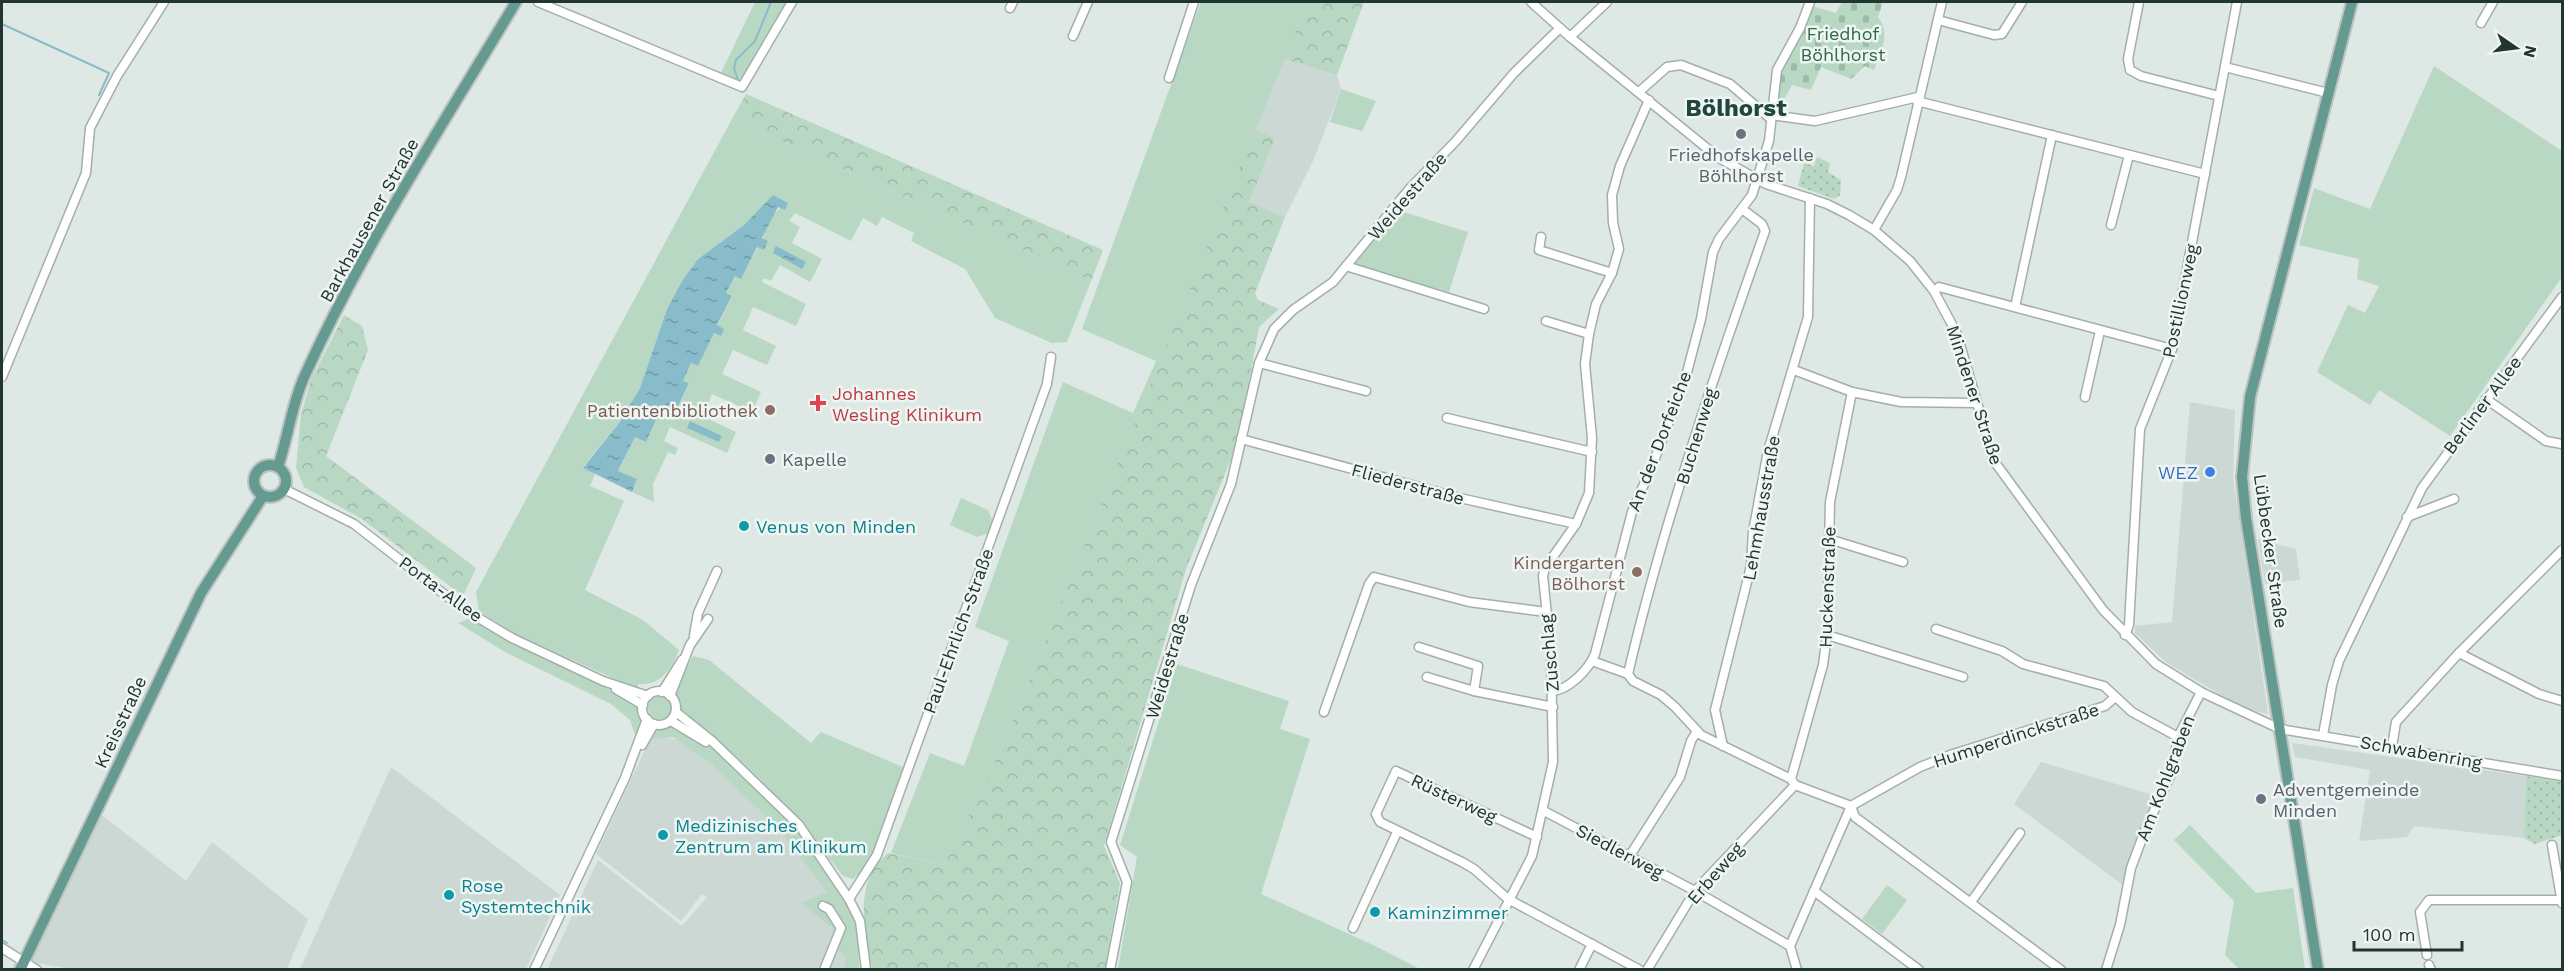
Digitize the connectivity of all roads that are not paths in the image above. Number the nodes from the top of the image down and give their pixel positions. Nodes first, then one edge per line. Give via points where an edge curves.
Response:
1 (164, 2) edge
2 (516, 2) edge
3 (538, 2) edge
4 (792, 2) edge
5 (1088, 2) edge
6 (1194, 2) edge
7 (1531, 2) edge
8 (1607, 2) edge
9 (1810, 2) edge
10 (1942, 2) edge
11 (2022, 2) edge
12 (2139, 2) edge
13 (2237, 2) edge
14 (2352, 2) edge
15 (2493, 2) edge
16 (1938, 20) junction
17 (2481, 23) dead end
18 (1560, 28) junction
19 (1073, 36) dead end
20 (1570, 36) junction
21 (2225, 67) junction
22 (1169, 78) dead end
23 (1639, 92) junction
24 (2328, 93) junction
25 (2219, 96) junction
26 (1918, 99) junction
27 (1648, 100) junction
28 (1771, 117) junction
29 (2052, 135) junction
30 (2129, 155) junction
31 (2205, 174) junction
32 (1757, 180) junction
33 (1810, 198) junction
34 (1742, 209) junction
35 (2111, 225) dead end
36 (1874, 230) junction
37 (1541, 237) dead end
38 (1347, 266) junction
39 (1612, 273) junction
40 (1934, 291) junction
41 (2562, 300) edge
42 (2015, 306) junction
43 (1484, 309) dead end
44 (1546, 321) dead end
45 (2100, 331) junction
46 (1589, 334) junction
47 (2172, 350) junction
48 (1051, 357) dead end
49 (1259, 363) junction
50 (1794, 370) junction
51 (2, 377) edge
52 (1366, 391) dead end
53 (1852, 392) junction
54 (2085, 397) dead end
55 (2486, 399) junction
56 (1977, 403) junction
57 (1448, 418) dead end
58 (1241, 439) junction
59 (2562, 444) edge
60 (1592, 452) junction
61 (278, 467) junction
62 (284, 489) junction
63 (263, 496) junction
64 (2454, 499) dead end
65 (2407, 517) junction
66 (1576, 524) junction
67 (1829, 539) junction
68 (2562, 550) edge
69 (1903, 562) dead end
70 (717, 571) dead end
71 (1546, 612) junction
72 (708, 619) dead end
73 (1936, 629) dead end
74 (1827, 635) junction
75 (2125, 635) junction
76 (694, 636) junction
77 (1419, 647) dead end
78 (2459, 653) junction
79 (1592, 661) junction
80 (1628, 674) junction
81 (1427, 677) dead end
82 (1963, 677) dead end
83 (603, 681) junction
84 (1552, 691) junction
85 (1474, 692) junction
86 (2201, 692) junction
87 (666, 694) junction
88 (648, 696) junction
89 (2114, 698) junction
90 (2562, 701) edge
91 (643, 705) junction
92 (1553, 707) junction
93 (676, 712) junction
94 (1324, 712) dead end
95 (671, 721) junction
96 (651, 722) junction
97 (2280, 729) junction
98 (1697, 731) junction
99 (2323, 735) junction
100 (2178, 737) junction
101 (1723, 746) junction
102 (2392, 747) junction
103 (725, 753) junction
104 (2562, 776) edge
105 (1793, 782) junction
106 (1851, 806) junction
107 (1544, 811) junction
108 (1397, 832) junction
109 (2020, 833) dead end
110 (1538, 837) junction
111 (2552, 845) dead end
112 (1629, 857) junction
113 (1695, 891) junction
114 (1814, 891) junction
115 (849, 899) junction
116 (1508, 899) junction
117 (1971, 902) junction
118 (2562, 902) edge
119 (823, 906) dead end
120 (1353, 928) dead end
121 (1592, 944) junction
122 (1790, 946) junction
123 (2, 948) edge
124 (2427, 955) dead end
125 (22, 966) edge
126 (37, 969) edge
127 (534, 969) edge
128 (824, 969) edge
129 (866, 969) edge
130 (1110, 969) edge
131 (1473, 969) edge
132 (1579, 969) edge
133 (1640, 969) edge
134 (1647, 969) edge
135 (1797, 969) edge
136 (1919, 969) edge
137 (2061, 969) edge
138 (2106, 969) edge
139 (2318, 969) edge

1 - 51 street via 117,76 90,128 86,173
2 - 61 main road, Barkhausener Straße via 370,248 324,335 303,378
3 - 4 street via 742,87
5 - 19 street
6 - 22 street
7 - 18 street, Mindener Straße
8 - 20 street
9 - 28 street, An der Dorfeiche via 1777,70
10 - 16 street
11 - 16 street via 2002,34
12 - 25 street via 2128,59 2130,70
13 - 21 street, Postillionweg
14 - 24 main road, Lübbecker Straße
15 - 17 street
16 - 26 street
18 - 20 street, Mindener Straße
18 - 38 street, Weidestraße via 1411,187
20 - 23 street, Mindener Straße
21 - 24 street
21 - 25 street, Postillionweg
23 - 27 street, Mindener Straße
23 - 28 street via 1667,67 1681,65 1730,84
24 - 97 main road, Lübbecker Straße via 2250,397 2245,437 2242,477 2246,518
25 - 31 street, Postillionweg
26 - 28 street via 1815,122
26 - 29 street
26 - 36 street via 1897,190
27 - 32 street, Mindener Straße via 1719,158
27 - 39 street, Zuschlag via 1612,195 1619,249
28 - 32 street, An der Dorfeiche via 1769,141
29 - 30 street
29 - 42 street
30 - 31 street
30 - 35 street
31 - 47 street, Postillionweg
32 - 33 street, Mindener Straße
32 - 34 street, An der Dorfeiche
33 - 36 street, Mindener Straße
33 - 50 street, Lehmhausstraße via 1809,306
34 - 79 street, An der Dorfeiche via 1713,252 1686,375 1632,512
34 - 80 street, Buchenweg via 1765,231 1671,516
36 - 40 street, Mindener Straße via 1910,261
37 - 39 street via 1539,250
38 - 43 street
38 - 49 street, Weidestraße via 1334,282 1293,310 1274,329
39 - 46 street, Zuschlag via 1596,304
40 - 42 street via 1939,287
40 - 56 street, Mindener Straße via 1957,334
41 - 55 street, Berliner Allee
42 - 45 street
44 - 46 street
45 - 47 street
45 - 54 street
46 - 60 street, Zuschlag via 1585,364
47 - 75 street, Postillionweg via 2140,429
48 - 115 street, Paul-Ehrlich-Straße via 1047,384 877,855
49 - 52 street
49 - 58 street, Weidestraße
50 - 53 street
50 - 101 street, Lehmhausstraße via 1768,451 1746,589 1715,710
53 - 56 street via 1901,402
53 - 67 street, Huckenstraße via 1830,502
55 - 59 street via 2546,441
55 - 65 street, Berliner Allee via 2422,488
56 - 75 street, Mindener Straße via 1989,449 2002,475 2072,571
57 - 60 street
58 - 66 street, Fliederstraße via 1449,495
58 - 130 street, Weidestraße via 1231,484 1191,585 1111,842 1127,882
60 - 66 street, Zuschlag via 1589,493
61 - 62 main road via 286,479
61 - 63 main road via 262,467 254,475 254,486
62 - 63 main road via 276,496
62 - 83 street, Porta-Allee via 354,524 462,608 512,638
63 - 125 main road, Kreisstraße via 201,593
64 - 65 street
65 - 99 street, Berliner Allee via 2339,662
66 - 71 street, Zuschlag via 1545,568
67 - 69 street
67 - 74 street, Huckenstraße
68 - 78 street
70 - 76 street via 698,613
71 - 84 street, Zuschlag
71 - 94 street via 1468,603 1377,576 1372,578
72 - 76 street
73 - 89 street via 2002,651 2023,664 2103,686
74 - 82 street
74 - 105 street, Huckenstraße
75 - 86 street, Mindener Straße via 2156,664
76 - 87 street
77 - 85 street via 1478,666
78 - 90 street
78 - 102 street via 2396,722
79 - 80 street
79 - 84 street via 1566,686
80 - 98 street via 1633,681 1668,701
81 - 85 street
83 - 88 street, Porta-Allee
83 - 91 street, Porta-Allee
84 - 92 street, Zuschlag
85 - 92 street
86 - 97 street, Mindener Straße
86 - 100 street, Am Kohlgraben
87 - 88 street
87 - 93 street via 675,703
88 - 91 street
89 - 100 street, Humperdinckstraße
89 - 106 street, Humperdinckstraße via 2106,706 1920,767
91 - 96 street
92 - 107 street, Zuschlag via 1553,762
93 - 95 street
93 - 103 street
95 - 96 street
95 - 103 street
96 - 127 street
97 - 99 street, Schwabenring
97 - 139 main road, Lübbecker Straße
98 - 101 street
98 - 112 street via 1680,777
99 - 102 street, Schwabenring
100 - 138 street, Am Kohlgraben via 2172,772 2131,868 2120,926
101 - 105 street
102 - 104 street, Schwabenring
103 - 115 street via 799,825
105 - 106 street
105 - 113 street, Erbeweg
106 - 114 street
106 - 117 street via 1855,817
107 - 110 street, Zuschlag
107 - 112 street, Siedlerweg
108 - 110 street, Rüsterweg via 1380,822 1376,814 1396,771
108 - 116 street, Rüsterweg via 1474,869
108 - 120 street
109 - 117 street
110 - 116 street, Zuschlag
111 - 118 street
112 - 113 street, Siedlerweg
113 - 122 street, Siedlerweg
113 - 134 street, Erbeweg
114 - 122 street
114 - 136 street
115 - 129 street via 860,921
116 - 121 street, Rüsterweg
116 - 131 street, Zuschlag
117 - 137 street
118 - 124 street via 2429,900 2420,912
119 - 128 street via 841,928
121 - 132 street
121 - 133 street, Rüsterweg
122 - 135 street
123 - 125 street
125 - 126 street

